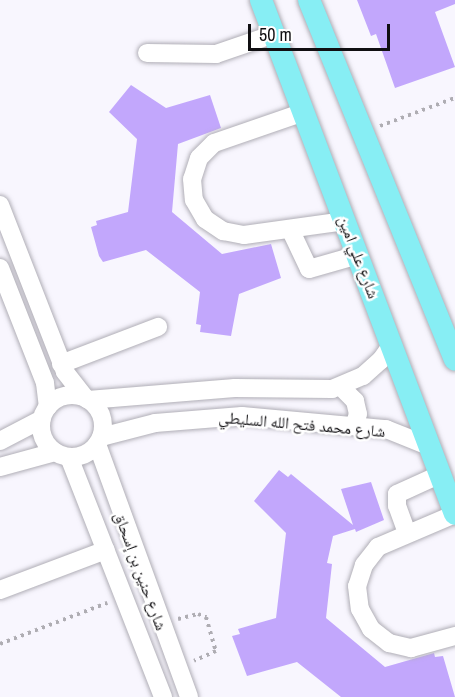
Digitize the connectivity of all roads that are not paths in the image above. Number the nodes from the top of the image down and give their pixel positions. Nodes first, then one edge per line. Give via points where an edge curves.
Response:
1 (261, 0) edge
2 (309, 0) edge
3 (274, 34) junction
4 (147, 53) dead end
5 (304, 112) junction
6 (0, 205) edge
7 (345, 221) junction
8 (290, 229) junction
9 (358, 255) junction
10 (0, 268) edge
11 (158, 327) dead end
12 (392, 344) junction
13 (455, 359) edge
14 (61, 364) junction
15 (341, 387) junction
16 (86, 399) junction
17 (45, 413) junction
18 (354, 426) junction
19 (0, 441) edge
20 (99, 441) junction
21 (431, 447) junction
22 (62, 455) junction
23 (0, 466) edge
24 (441, 474) junction
25 (455, 514) edge
26 (407, 533) junction
27 (106, 550) junction
28 (0, 590) edge
29 (455, 636) edge
30 (163, 697) edge
31 (189, 697) edge

1 - 3 main road, شارع علي امين
2 - 13 main road
3 - 4 street via 216,54
3 - 5 main road, شارع علي امين
5 - 7 main road, شارع علي امين
5 - 8 street via 214,143 199,158 192,179 195,200 205,219 223,231 244,235
6 - 14 street
7 - 8 street
7 - 9 main road, شارع علي امين
8 - 9 street via 309,269
9 - 12 main road, شارع علي امين
10 - 17 street via 45,383
11 - 14 street
12 - 15 street, شارع محمد فتح الله السليطي via 373,369
12 - 21 main road, شارع علي امين
14 - 16 street
15 - 16 street, شارع محمد فتح الله السليطي via 322,391 207,390 131,399
15 - 18 street via 356,400 358,414
16 - 17 street via 64,396
16 - 20 street via 101,416
17 - 19 street
17 - 22 street via 46,443
18 - 20 street, شارع محمد فتح الله السليطي via 209,416 141,425
18 - 21 street, شارع محمد فتح الله السليطي via 386,429
20 - 22 street via 80,456
20 - 31 street, شارع حنين بن إسحاق via 160,625
21 - 24 main road, شارع علي امين
22 - 23 street
22 - 27 street, شارع حنين بن إسحاق
24 - 25 main road, شارع علي امين
24 - 26 street via 398,494 397,506
25 - 26 street
26 - 29 street via 378,547 364,565 357,586 360,609 371,629 389,643 411,648
27 - 28 street
27 - 30 street, شارع حنين بن إسحاق

